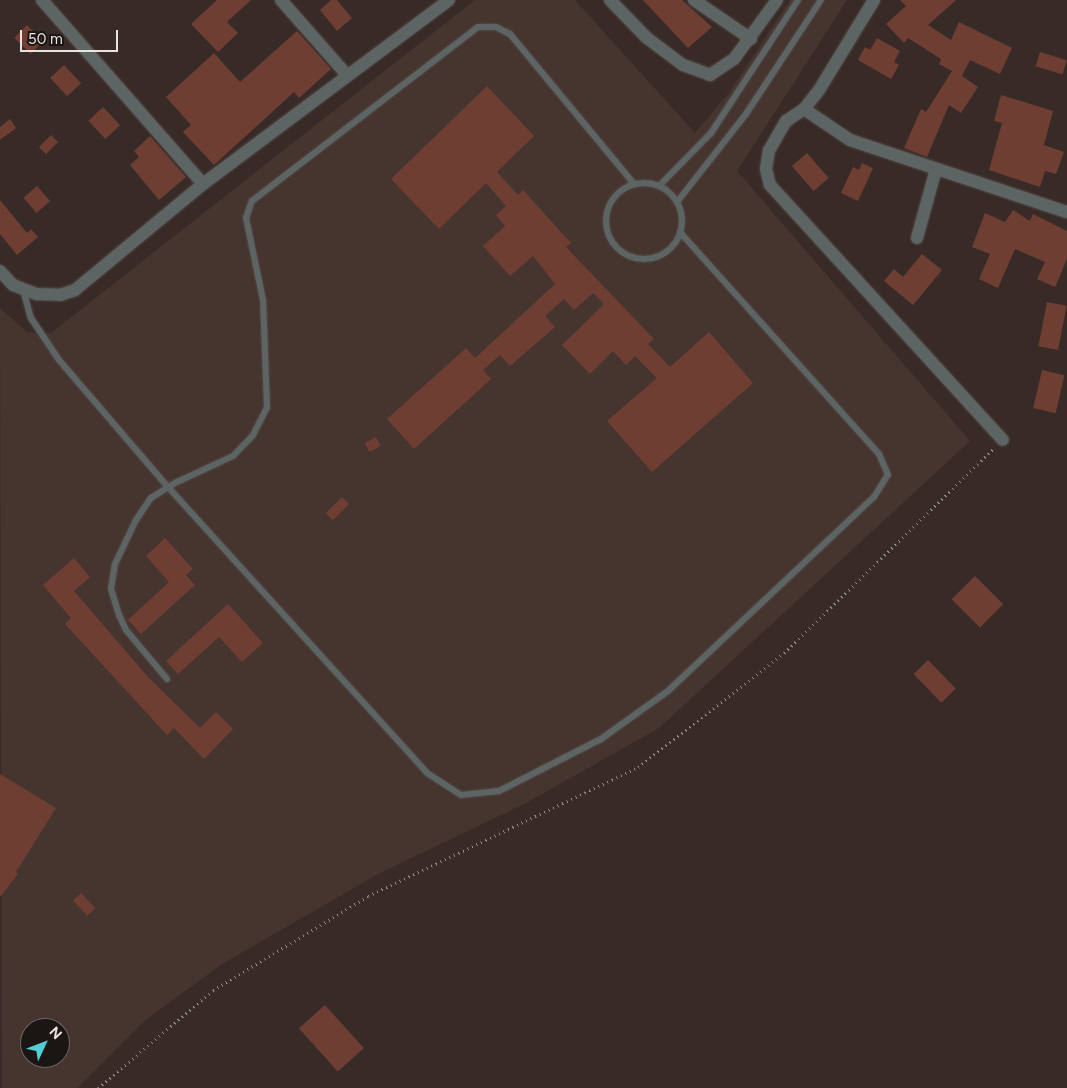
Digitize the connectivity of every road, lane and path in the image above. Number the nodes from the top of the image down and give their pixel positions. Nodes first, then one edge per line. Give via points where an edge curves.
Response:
1 (42, 0) edge
2 (281, 0) edge
3 (449, 0) edge
4 (610, 0) edge
5 (694, 0) edge
6 (778, 0) edge
7 (798, 0) edge
8 (821, 0) edge
9 (874, 0) edge
10 (751, 39) junction
11 (347, 76) junction
12 (804, 109) junction
13 (936, 169) junction
14 (203, 184) junction
15 (634, 184) junction
16 (659, 186) junction
17 (677, 202) junction
18 (1067, 212) edge
19 (680, 232) junction
20 (917, 238) dead end
21 (0, 272) edge
22 (23, 289) junction
23 (1003, 440) joint
24 (168, 487) junction
25 (167, 679) dead end
26 (98, 1088) edge

1 - 14 street
2 - 11 street
3 - 11 street
4 - 10 street via 647,38 683,65 710,75 734,59
5 - 10 street
6 - 10 street
7 - 16 lane via 710,133
8 - 17 lane via 746,114
9 - 12 street
11 - 14 street
12 - 13 street via 850,140
12 - 23 street via 786,121 769,150 766,169 770,185
13 - 18 street
13 - 20 street
14 - 22 street via 76,290 60,295 36,294
15 - 16 lane
15 - 19 lane via 622,189 607,209 608,235 615,246 637,259 649,259 671,248
15 - 24 lane via 510,34 496,27 478,27 252,201 246,218 264,300 267,407 253,435 233,456
16 - 17 lane
17 - 19 lane via 682,214
19 - 24 lane via 880,454 888,475 874,497 668,691 601,739 499,791 461,795 427,773
21 - 22 street via 13,285
22 - 24 lane via 31,318 59,360
23 - 26 path via 784,654 638,767 368,896 213,990
24 - 25 lane via 151,498 136,520 116,564 111,589 126,630

